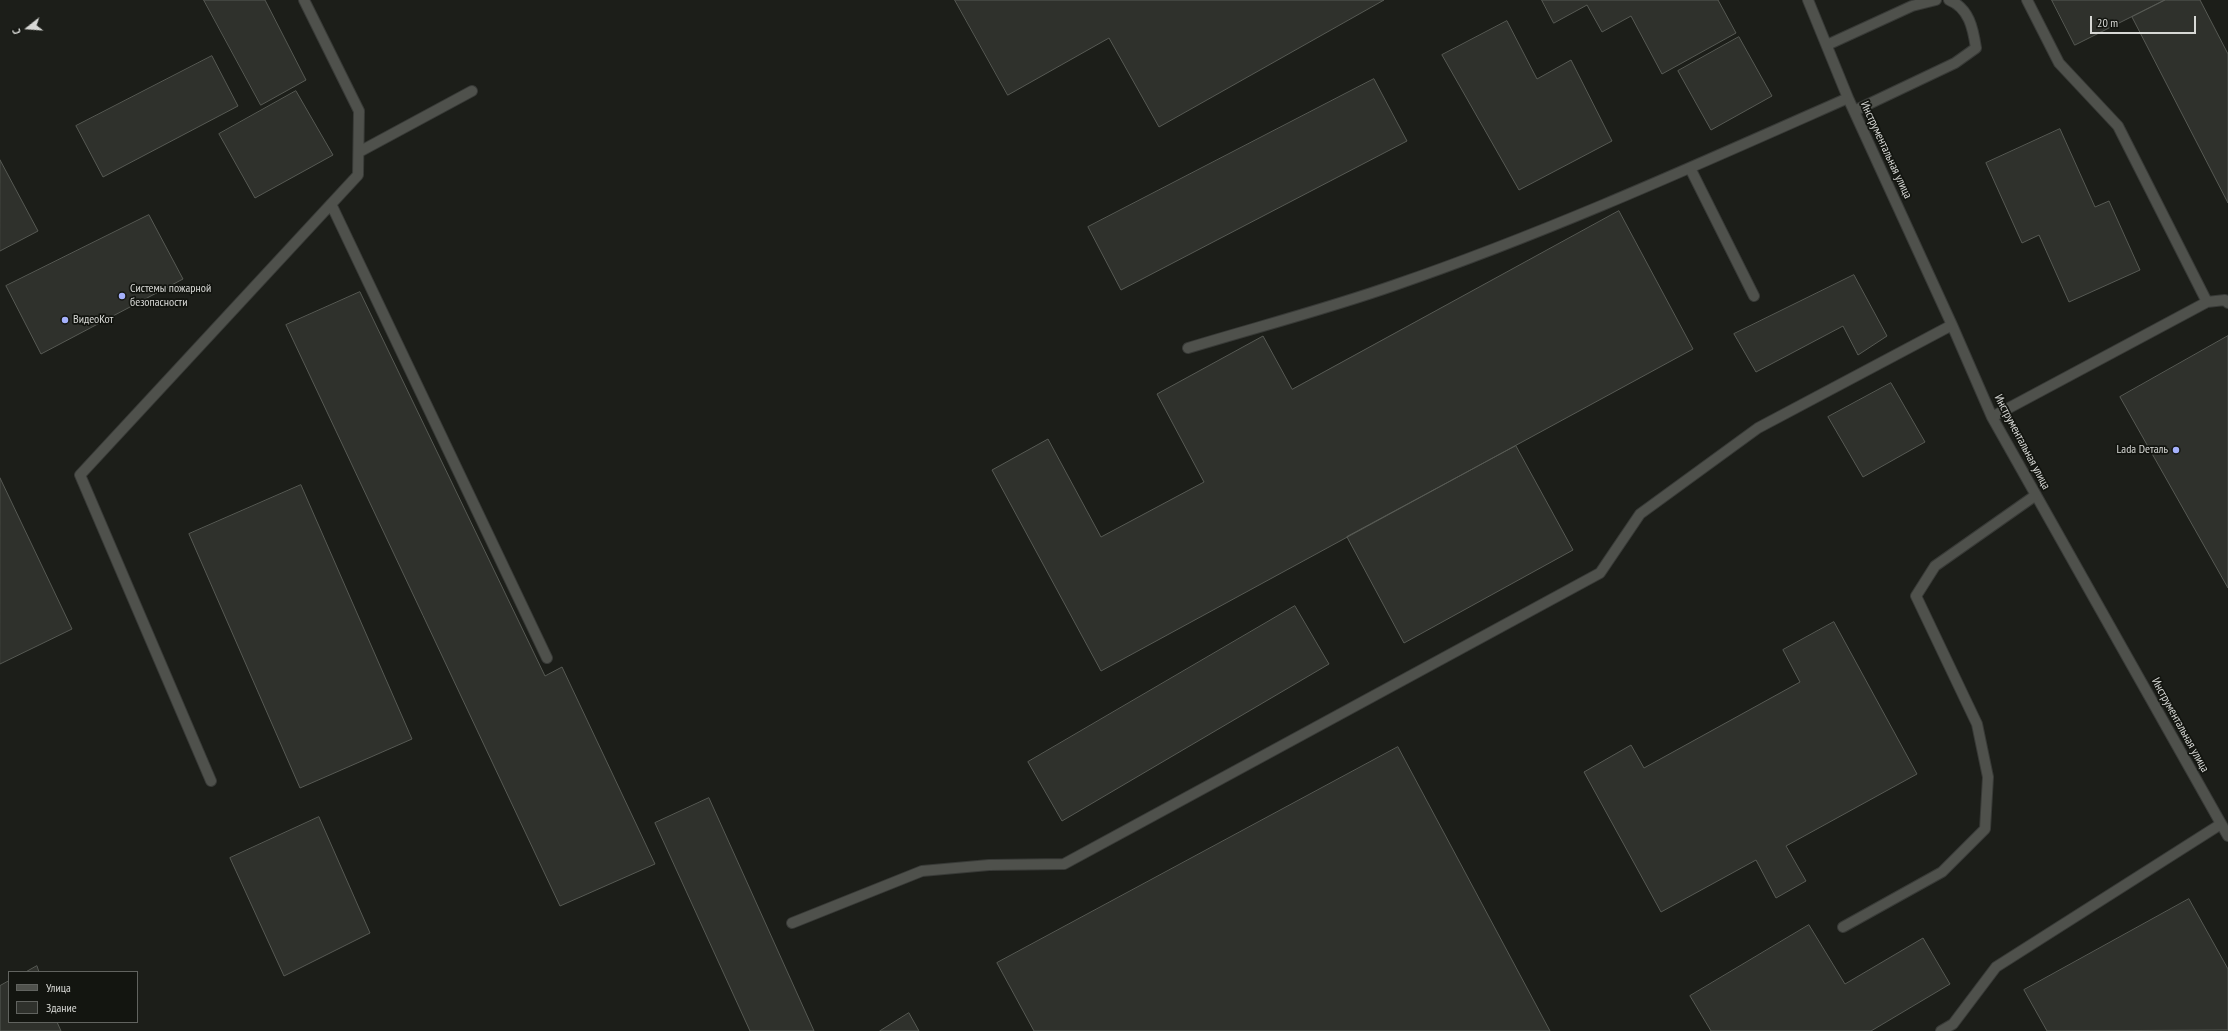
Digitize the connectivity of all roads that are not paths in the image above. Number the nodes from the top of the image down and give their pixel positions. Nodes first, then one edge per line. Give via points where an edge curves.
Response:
1 (304, 0) edge
2 (1808, 0) edge
3 (1936, 0) edge
4 (1949, 0) edge
5 (2027, 0) edge
6 (1827, 45) junction
7 (472, 92) dead end
8 (1848, 98) junction
9 (1854, 111) junction
10 (359, 152) junction
11 (1690, 168) junction
12 (331, 204) junction
13 (1754, 296) dead end
14 (2207, 302) junction
15 (2228, 303) edge
16 (1952, 325) junction
17 (1188, 348) dead end
18 (1992, 417) junction
19 (2036, 495) junction
20 (547, 658) dead end
21 (211, 781) dead end
22 (2221, 824) junction
23 (2228, 836) edge
24 (792, 923) dead end
25 (1842, 927) dead end
26 (1941, 1031) edge

1 - 10 street via 359,112
2 - 6 street, Инструментальная улица
3 - 6 street via 1912,6
4 - 9 street via 1960,4 1973,26 1976,48 1955,63
5 - 14 street via 2059,64 2118,126
6 - 8 street, Инструментальная улица
7 - 10 street
8 - 9 street, Инструментальная улица
8 - 11 street
9 - 16 street, Инструментальная улица
10 - 12 street via 358,175
11 - 13 street
11 - 17 street via 1517,240 1394,285
12 - 20 street
12 - 21 street via 80,476
14 - 15 street via 2225,300
14 - 18 street
16 - 18 street, Инструментальная улица
16 - 24 street via 1758,428 1640,514 1600,573 1064,864 989,865 922,871
18 - 19 street, Инструментальная улица
19 - 22 street, Инструментальная улица
19 - 25 street via 1935,566 1916,596 1977,724 1988,777 1985,829 1942,872
22 - 23 street, Инструментальная улица
22 - 26 street via 1996,967 1953,1024

